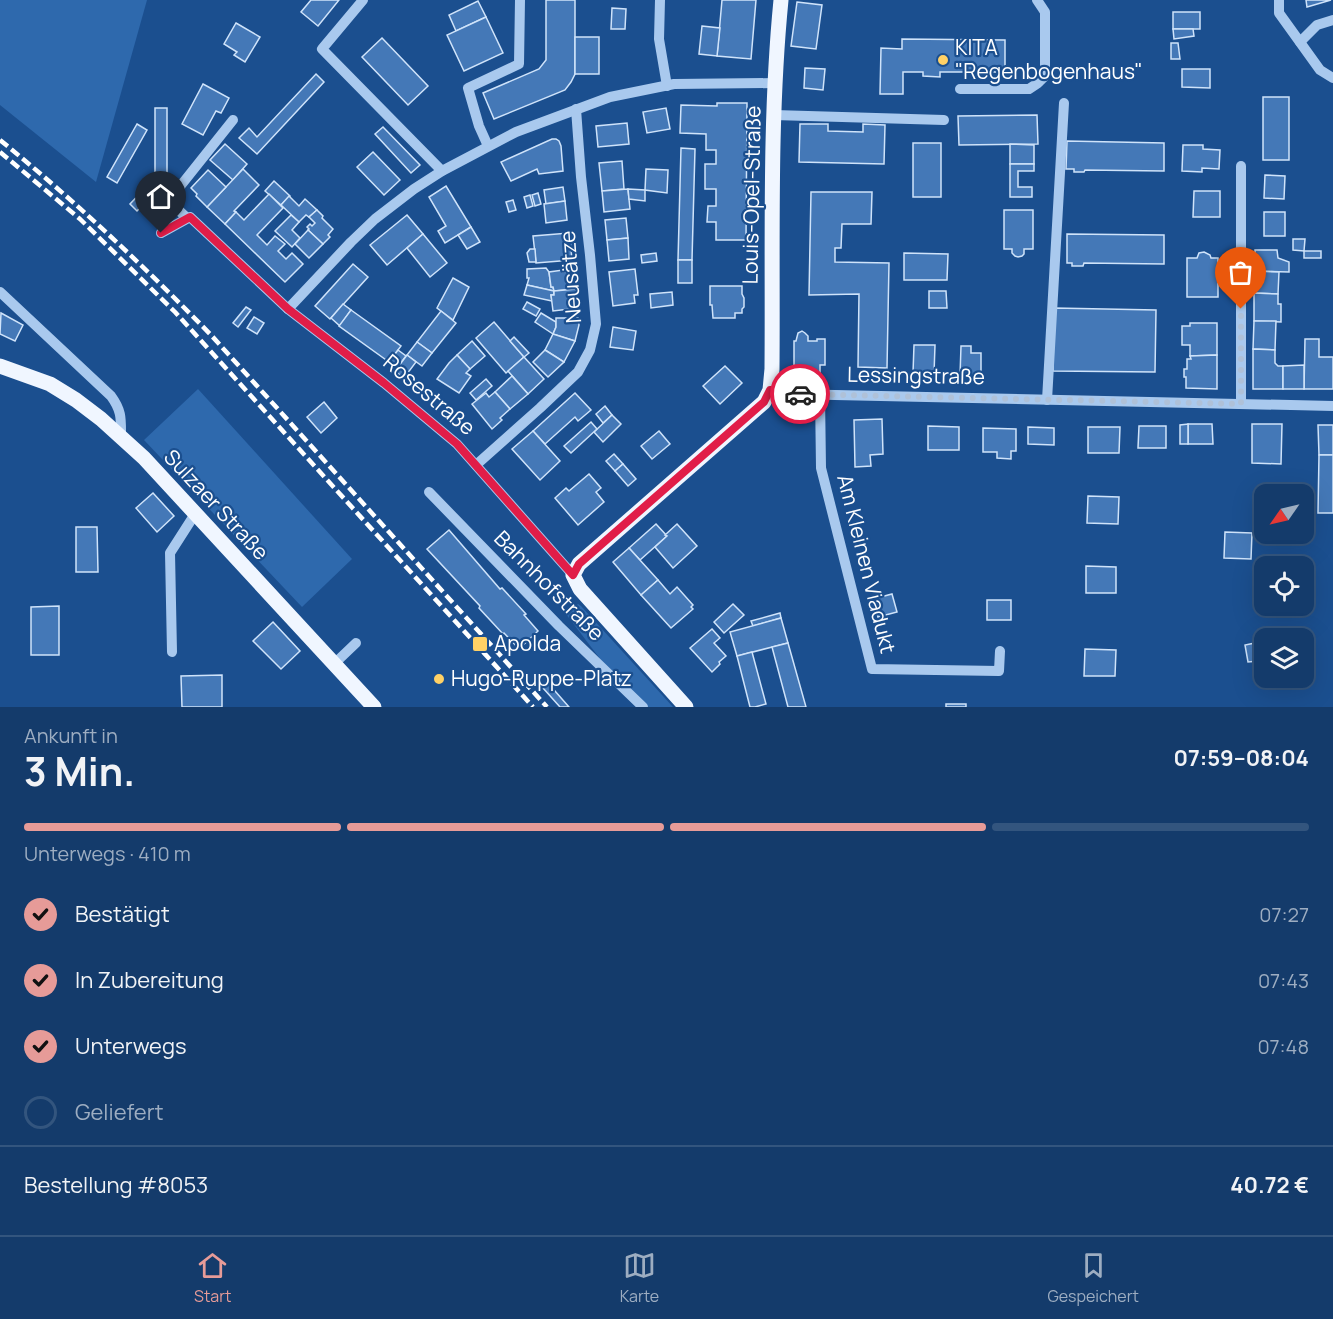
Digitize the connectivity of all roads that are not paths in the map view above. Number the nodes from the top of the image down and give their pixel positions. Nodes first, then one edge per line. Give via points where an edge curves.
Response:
1 (363, 0) edge
2 (520, 0) edge
3 (660, 0) edge
4 (781, 0) edge
5 (1037, 0) edge
6 (1279, 0) edge
7 (1333, 20) edge
8 (1300, 42) junction
9 (1333, 78) edge
10 (775, 83) junction
11 (667, 86) junction
12 (960, 89) dead end
13 (1064, 103) dead end
14 (576, 109) junction
15 (774, 115) junction
16 (233, 120) dead end
17 (944, 120) dead end
18 (488, 146) junction
19 (1241, 166) dead end
20 (442, 171) junction
21 (187, 218) junction
22 (161, 233) dead end
23 (0, 292) edge
24 (288, 309) junction
25 (0, 366) edge
26 (770, 390) junction
27 (820, 395) junction
28 (1047, 400) junction
29 (1241, 404) junction
30 (1333, 406) edge
31 (121, 437) junction
32 (476, 465) junction
33 (429, 492) dead end
34 (195, 514) junction
35 (573, 575) junction
36 (356, 643) dead end
37 (1000, 651) dead end
38 (172, 652) dead end
39 (334, 664) junction
40 (374, 707) edge
41 (643, 707) edge
42 (686, 707) edge

1 - 20 street via 322,49
2 - 18 street via 519,64 468,88
3 - 11 street via 659,39
4 - 10 main road, Louis-Opel-Straße
5 - 12 street via 1045,12 1045,76 1029,89
6 - 8 street via 1279,13
7 - 8 street via 1317,25
8 - 9 street via 1320,70
10 - 11 street
10 - 15 main road, Louis-Opel-Straße
11 - 14 street via 610,97
13 - 28 street
14 - 18 street
14 - 32 street, Neusätze via 596,324 590,350 578,372
15 - 17 street
15 - 26 main road, Louis-Opel-Straße
16 - 21 street via 174,194 173,205
18 - 20 street
19 - 29 street
20 - 24 street via 375,219
21 - 22 street
21 - 24 street, Rosestraße
23 - 31 street via 111,396 121,418
24 - 32 street, Rosestraße via 384,383 457,444
25 - 31 main road, Sulzaer Straße via 50,384
26 - 27 street, Lessingstraße
26 - 35 main road via 764,402 579,564
27 - 28 street, Lessingstraße
27 - 37 street, Am Kleinen Viadukt via 820,468 872,669 999,671
28 - 29 street, Lessingstraße
29 - 30 street, Lessingstraße
31 - 34 main road, Sulzaer Straße
32 - 35 street, Rosestraße
33 - 41 street, Bahnhofstraße
34 - 38 street via 170,553
34 - 39 main road, Sulzaer Straße
35 - 42 main road, Rosestraße via 580,590
36 - 39 street
39 - 40 main road, Sulzaer Straße

